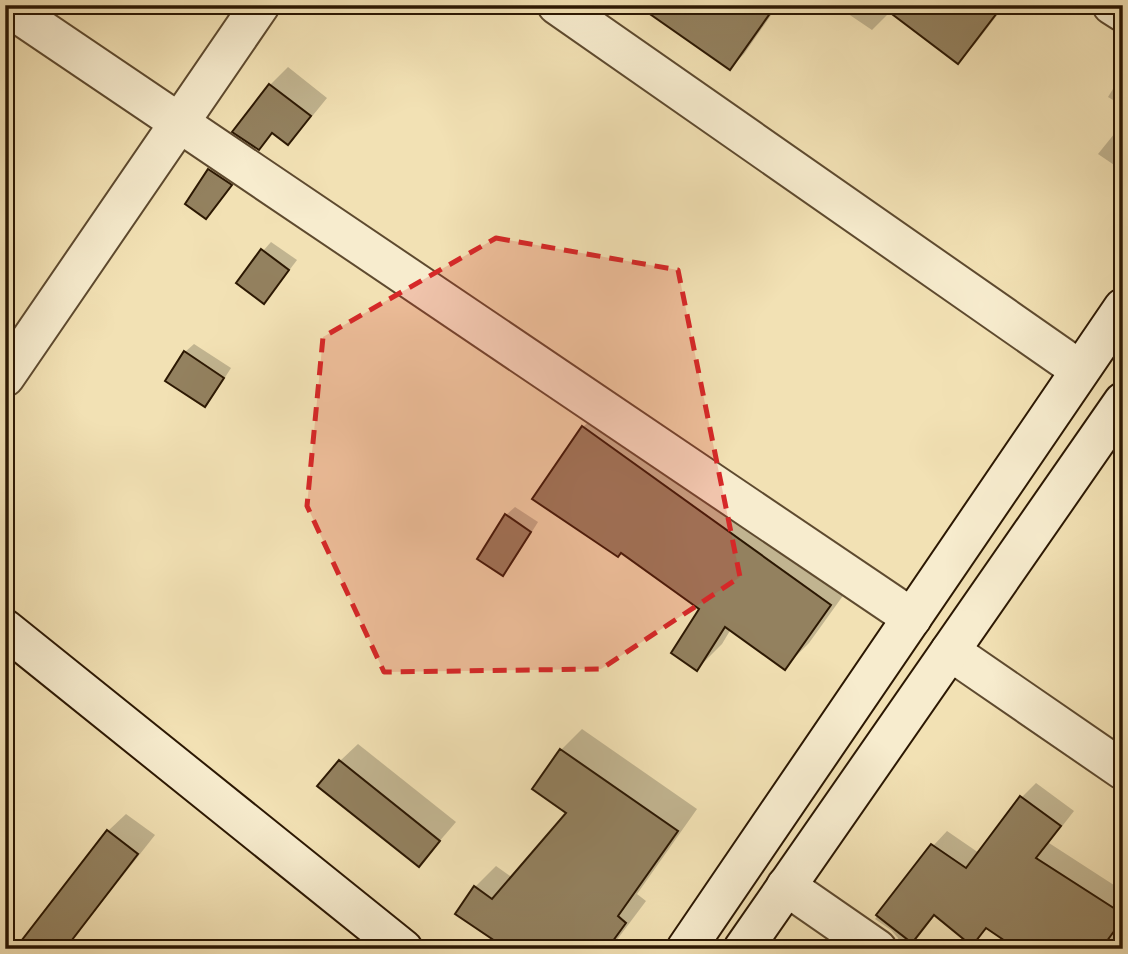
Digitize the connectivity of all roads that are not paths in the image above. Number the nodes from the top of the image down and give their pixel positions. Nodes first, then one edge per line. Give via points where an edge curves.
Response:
1 (5, 5) edge
2 (260, 5) edge
3 (557, 5) edge
4 (1112, 5) edge
5 (1123, 12) edge
6 (179, 123) junction
7 (1123, 308) edge
8 (1080, 370) junction
9 (5, 377) edge
10 (1123, 402) edge
11 (912, 618) junction
12 (5, 629) edge
13 (950, 651) junction
14 (1123, 770) edge
15 (786, 886) junction
16 (403, 949) edge
17 (686, 949) edge
18 (743, 949) edge
19 (877, 949) edge

1 - 6 street
2 - 6 street
3 - 8 street
4 - 5 street
6 - 9 street
6 - 11 street
7 - 8 street
8 - 11 street
10 - 13 street
11 - 17 street
12 - 16 street
13 - 14 street
13 - 15 street
15 - 18 street
15 - 19 street

